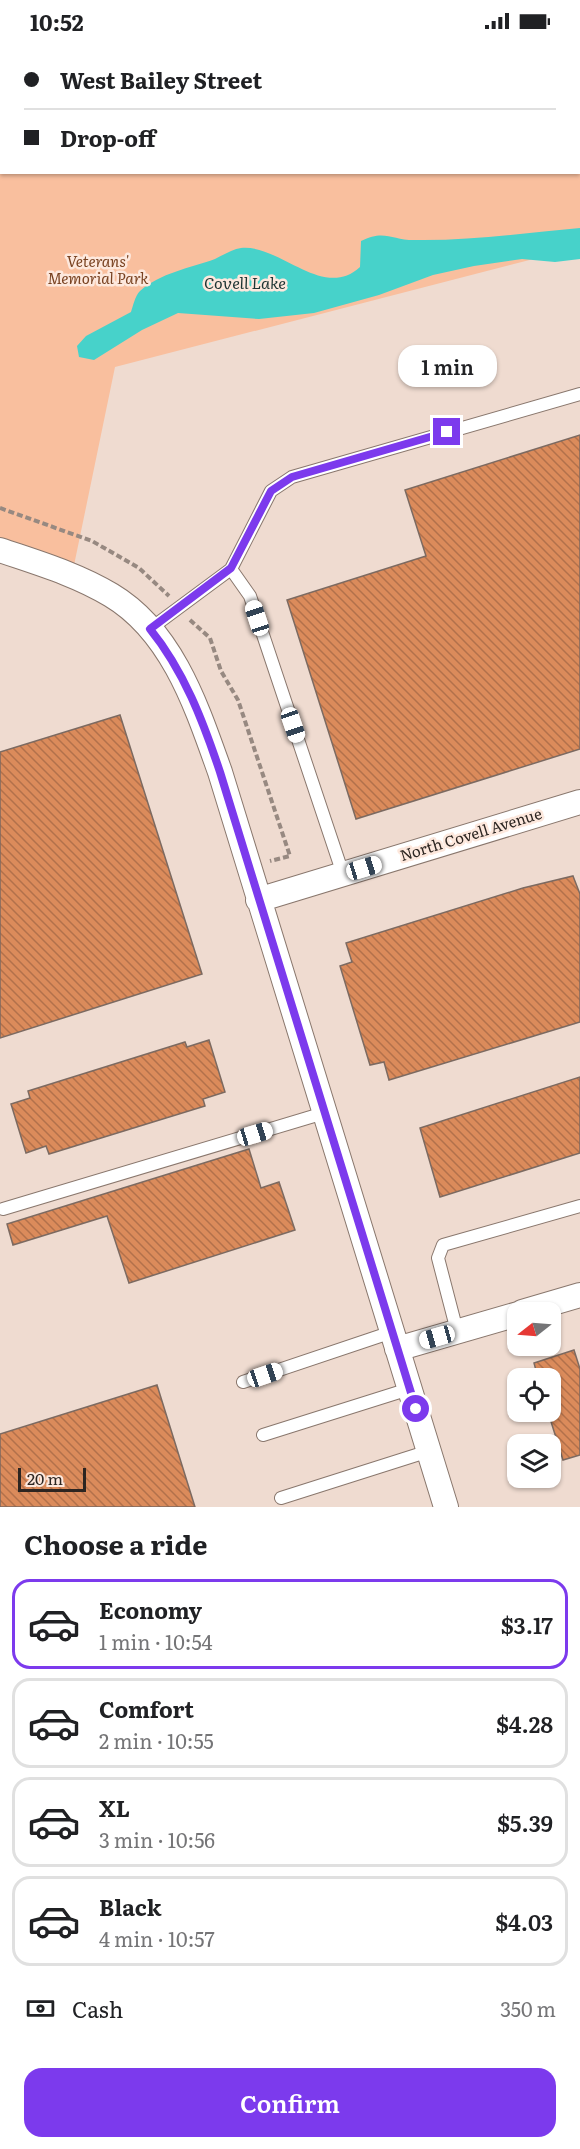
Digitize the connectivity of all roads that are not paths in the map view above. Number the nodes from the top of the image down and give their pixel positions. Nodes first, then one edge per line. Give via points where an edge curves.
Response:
1 (580, 394) edge
2 (0, 550) edge
3 (231, 568) junction
4 (150, 629) junction
5 (580, 802) edge
6 (343, 874) junction
7 (258, 900) junction
8 (324, 1113) junction
9 (580, 1206) edge
10 (3, 1209) dead end
11 (580, 1295) edge
12 (557, 1302) edge
13 (507, 1317) edge
14 (457, 1331) junction
15 (394, 1341) junction
16 (243, 1382) dead end
17 (409, 1389) junction
18 (263, 1436) dead end
19 (429, 1451) junction
20 (280, 1497) dead end
21 (446, 1507) edge

1 - 3 lane via 292,477 271,491
2 - 4 street via 72,575 112,596
3 - 4 lane
3 - 6 lane via 250,596
4 - 7 street via 167,650 200,716
5 - 6 street, North Covell Avenue
6 - 7 street, North Covell Avenue
7 - 8 street
8 - 10 lane
8 - 15 street
9 - 14 lane via 443,1245 438,1258
11 - 12 street
13 - 14 street
14 - 15 street
15 - 16 lane
15 - 17 street
17 - 18 lane
17 - 19 street
19 - 20 lane
19 - 21 street

